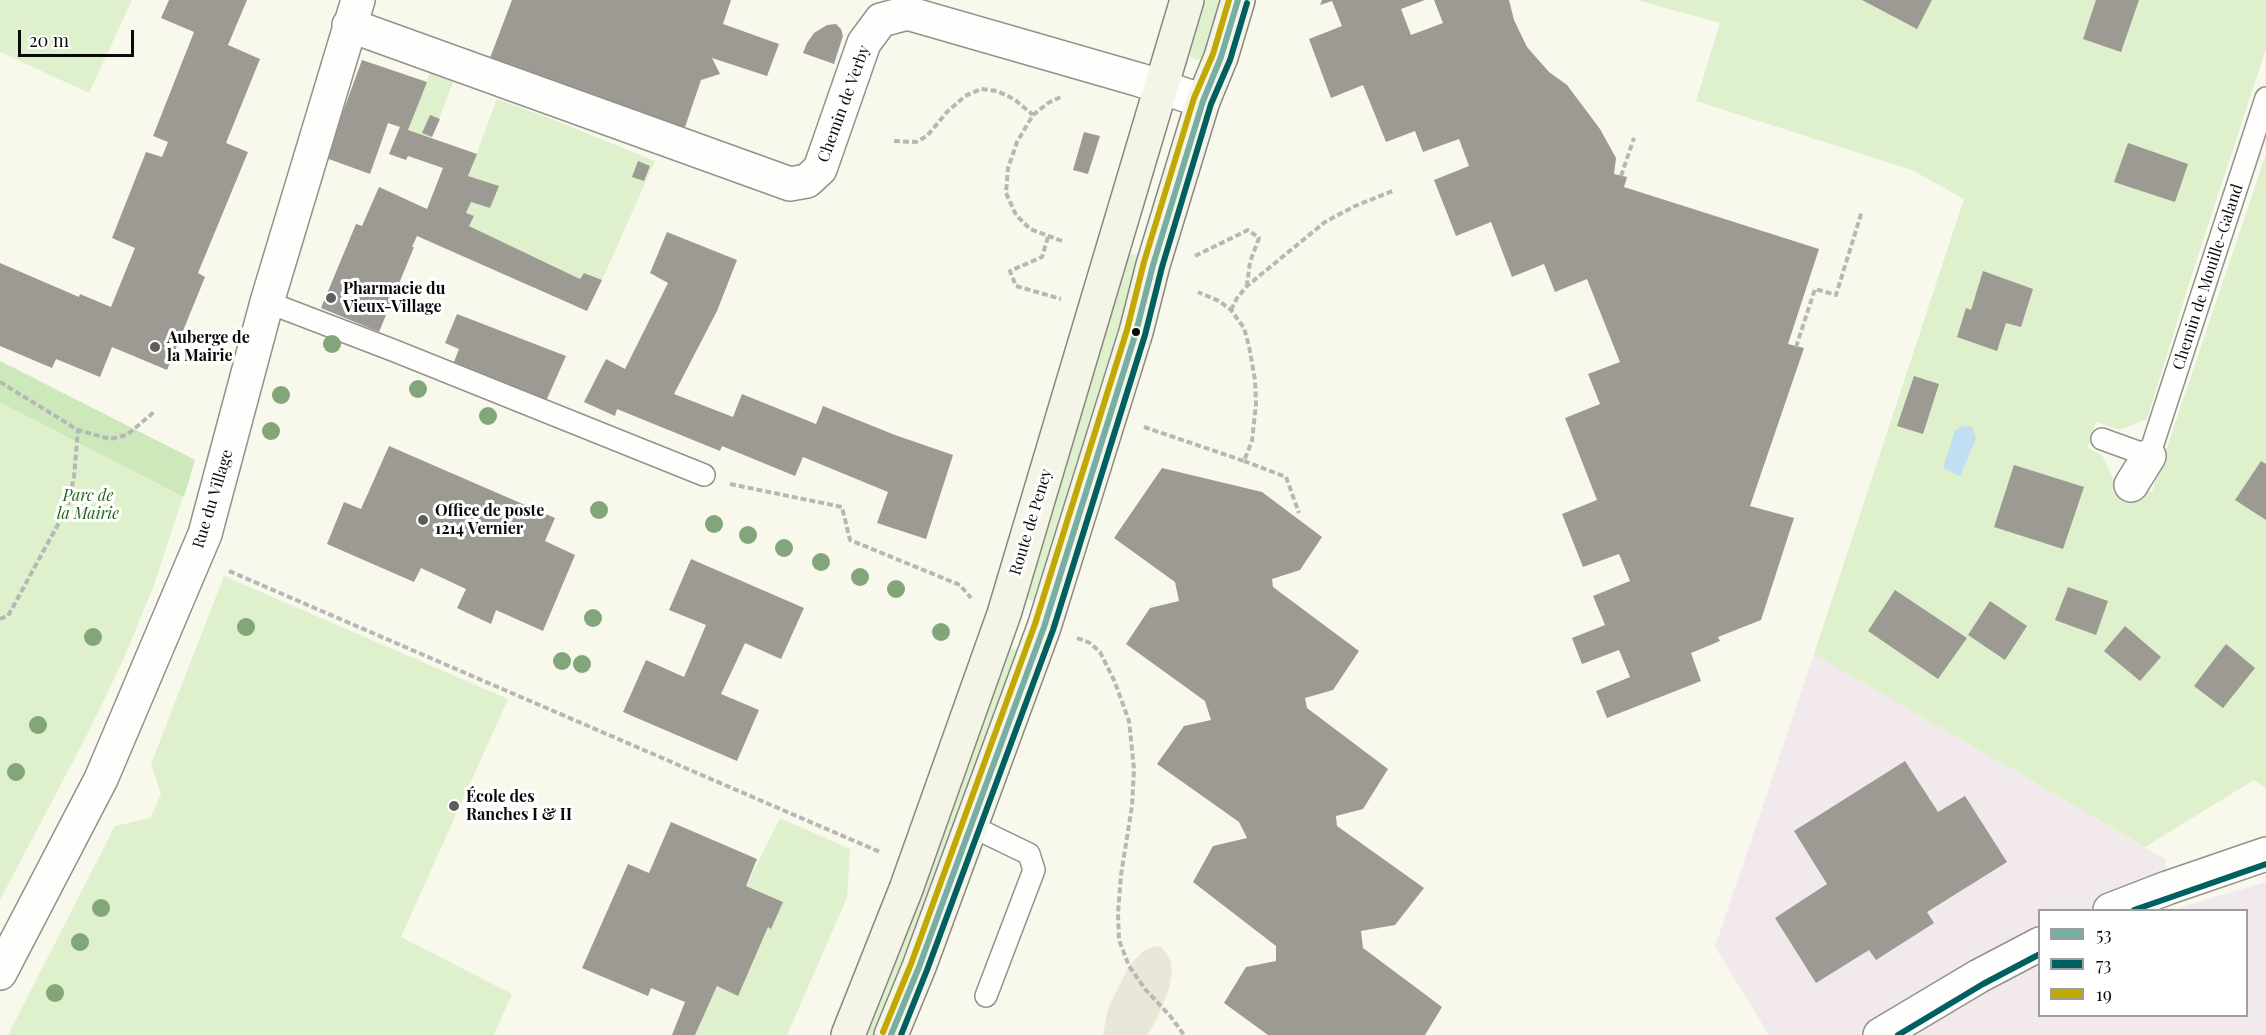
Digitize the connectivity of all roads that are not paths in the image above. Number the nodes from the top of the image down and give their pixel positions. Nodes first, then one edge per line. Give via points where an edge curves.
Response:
1 (1187, 0) edge
2 (1238, 0) edge
3 (353, 13) edge
4 (1162, 87) junction
5 (2266, 98) edge
6 (1203, 101) junction
7 (267, 302) junction
8 (2102, 439) dead end
9 (2149, 456) junction
10 (704, 476) dead end
11 (2131, 485) dead end
12 (971, 826) junction
13 (2266, 854) edge
14 (2113, 909) edge
15 (2038, 945) edge
16 (0, 973) edge
17 (986, 996) dead end
18 (848, 1035) edge
19 (891, 1035) edge
20 (1880, 1035) edge

1 - 4 main road, Route de Peney
2 - 6 main road
3 - 4 street, Chemin de Verby via 790,184 807,181 820,170 864,43 880,20 908,13
3 - 7 street, Rue du Village
4 - 6 street, Chemin de Verby
4 - 18 main road, Route de Peney via 1004,614 906,890
5 - 9 lane, Chemin de Mouille-Galand
6 - 12 main road via 1044,627
7 - 10 lane
7 - 16 street, Rue du Village via 200,545 102,779
8 - 9 lane
9 - 11 street, Chemin de Mouille-Galand
12 - 17 lane via 1029,854 1034,870
12 - 19 main road
13 - 14 street
15 - 20 street

